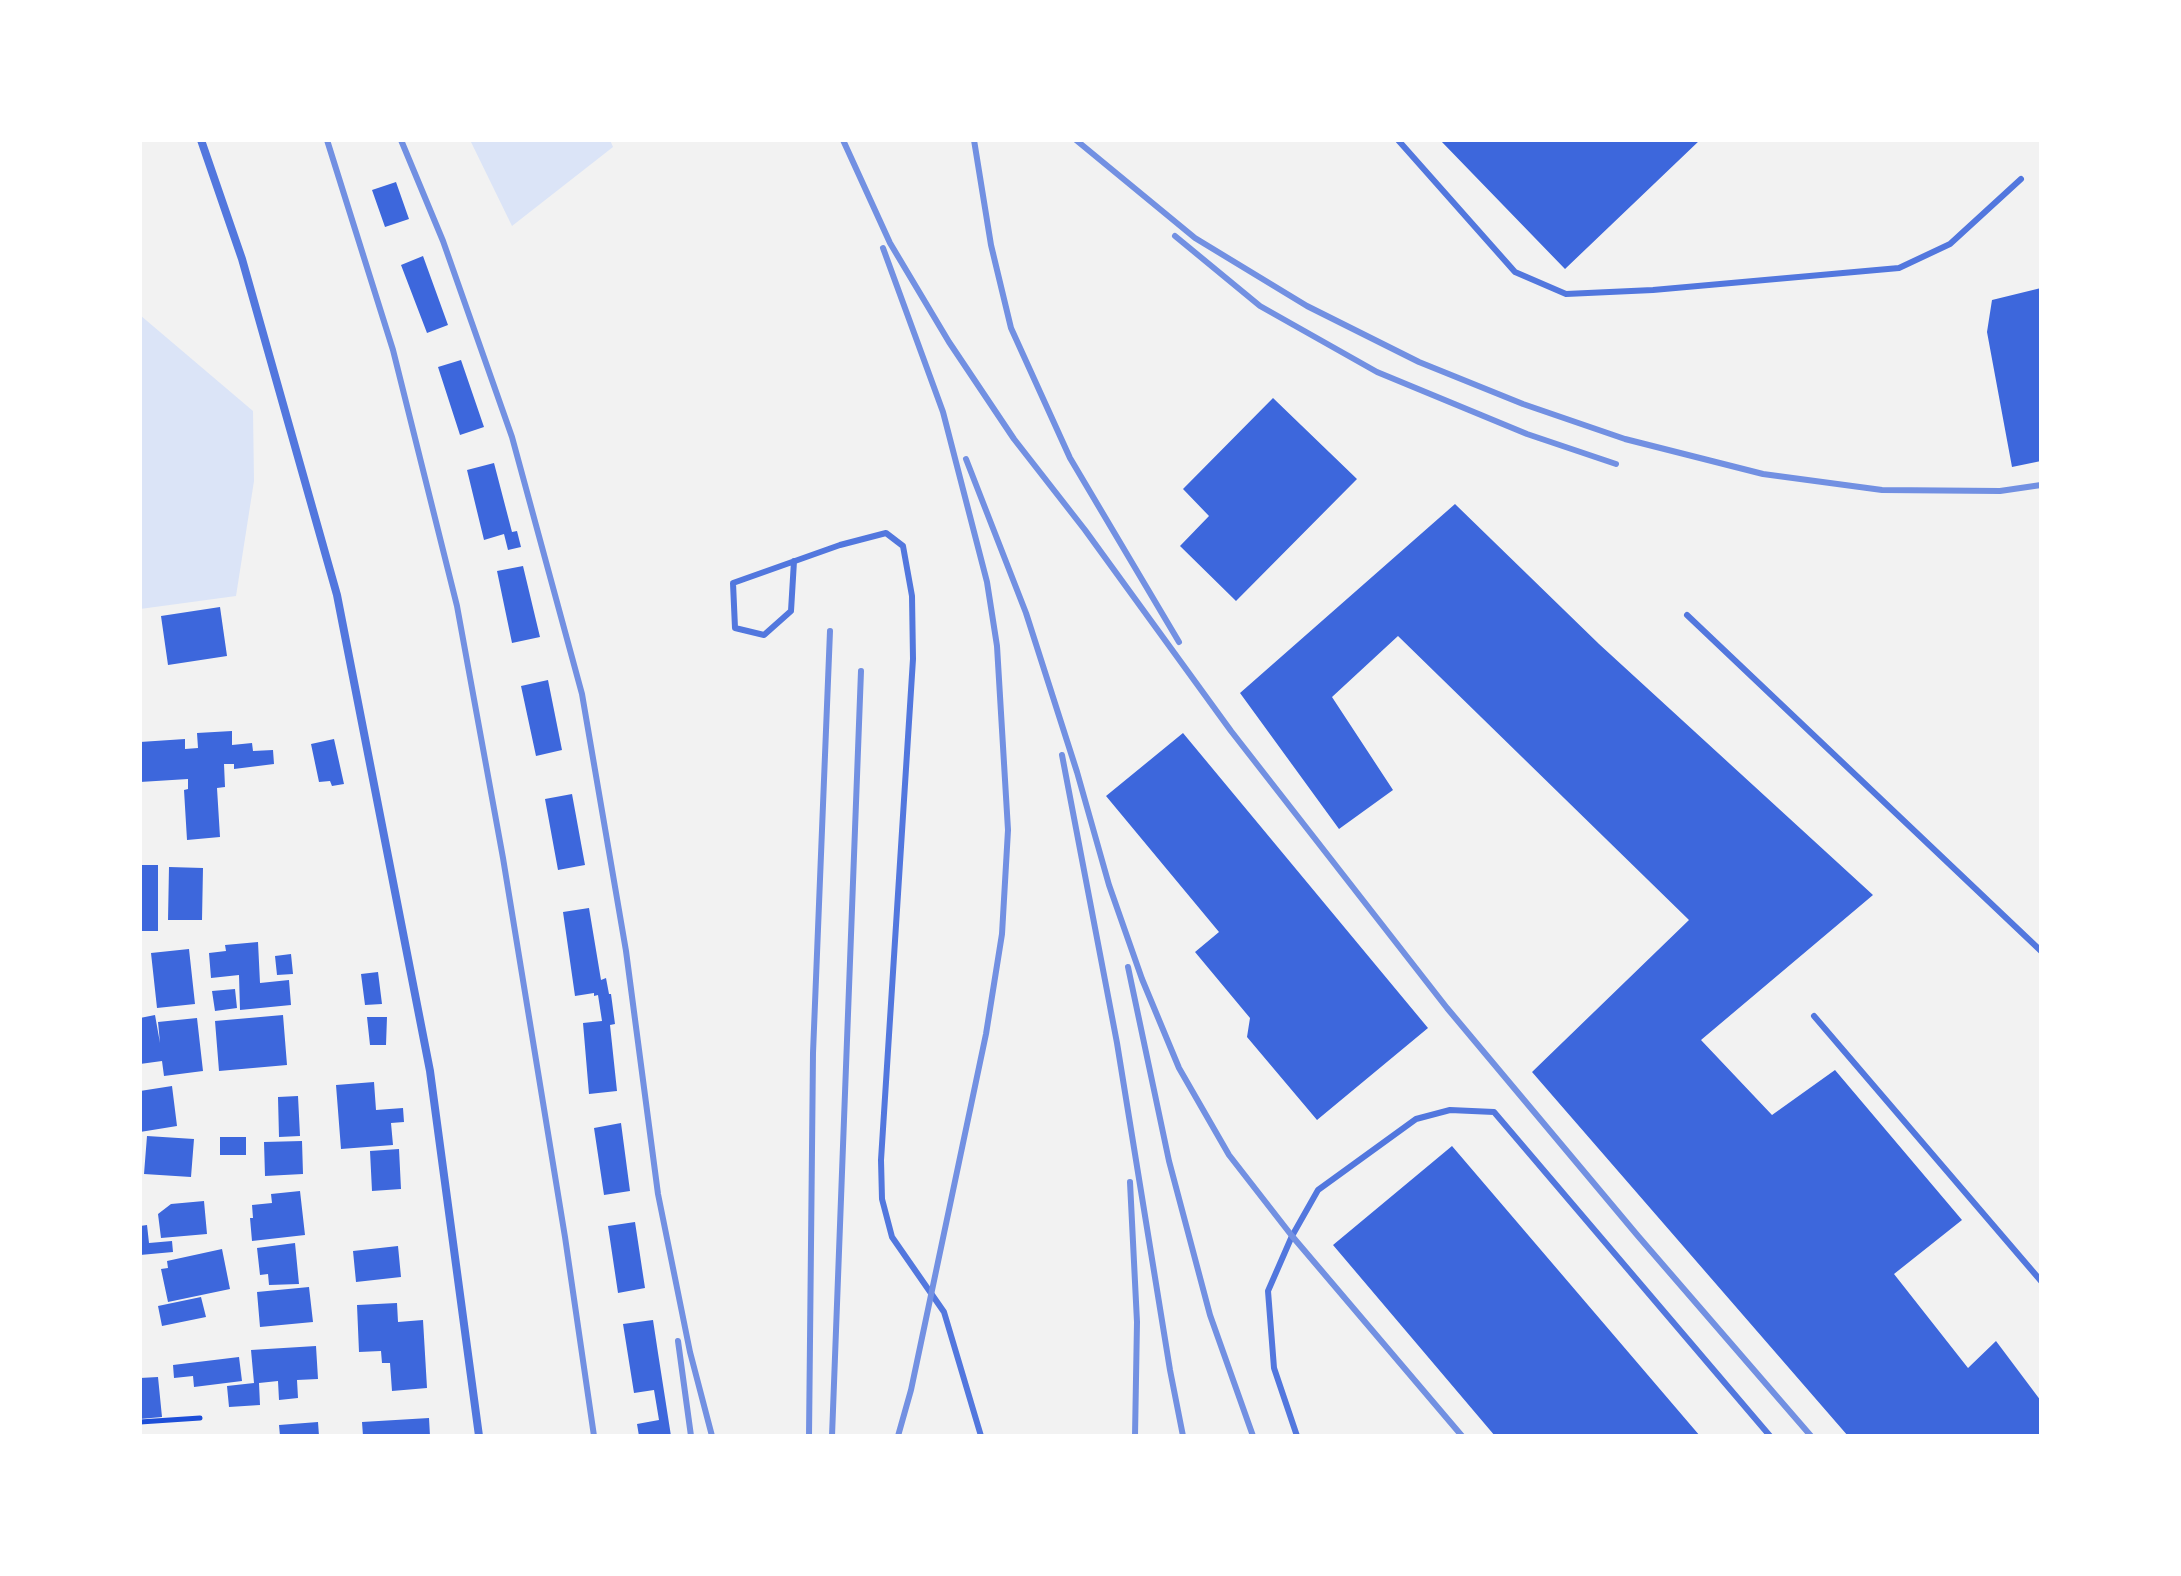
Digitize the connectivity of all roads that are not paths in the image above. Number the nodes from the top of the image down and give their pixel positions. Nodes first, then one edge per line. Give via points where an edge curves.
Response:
1 (201, 140) edge
2 (1398, 140) edge
3 (2021, 179) dead end
4 (794, 561) junction
5 (1687, 615) dead end
6 (2041, 951) edge
7 (1814, 1016) dead end
8 (2041, 1281) edge
9 (479, 1436) edge
10 (981, 1436) edge
11 (1297, 1436) edge
12 (1770, 1436) edge

1 - 9 street via 242,259 337,595 430,1071
2 - 3 lane via 1515,272 1566,294 1899,268 1950,244
4 - 4 lane via 733,583 735,628 764,635 791,611
4 - 10 lane via 886,533 903,546 912,596 913,659 882,1199 892,1237 944,1312
5 - 6 lane
7 - 8 lane
11 - 12 lane via 1274,1368 1268,1291 1292,1236 1318,1190 1416,1119 1450,1110 1494,1112

